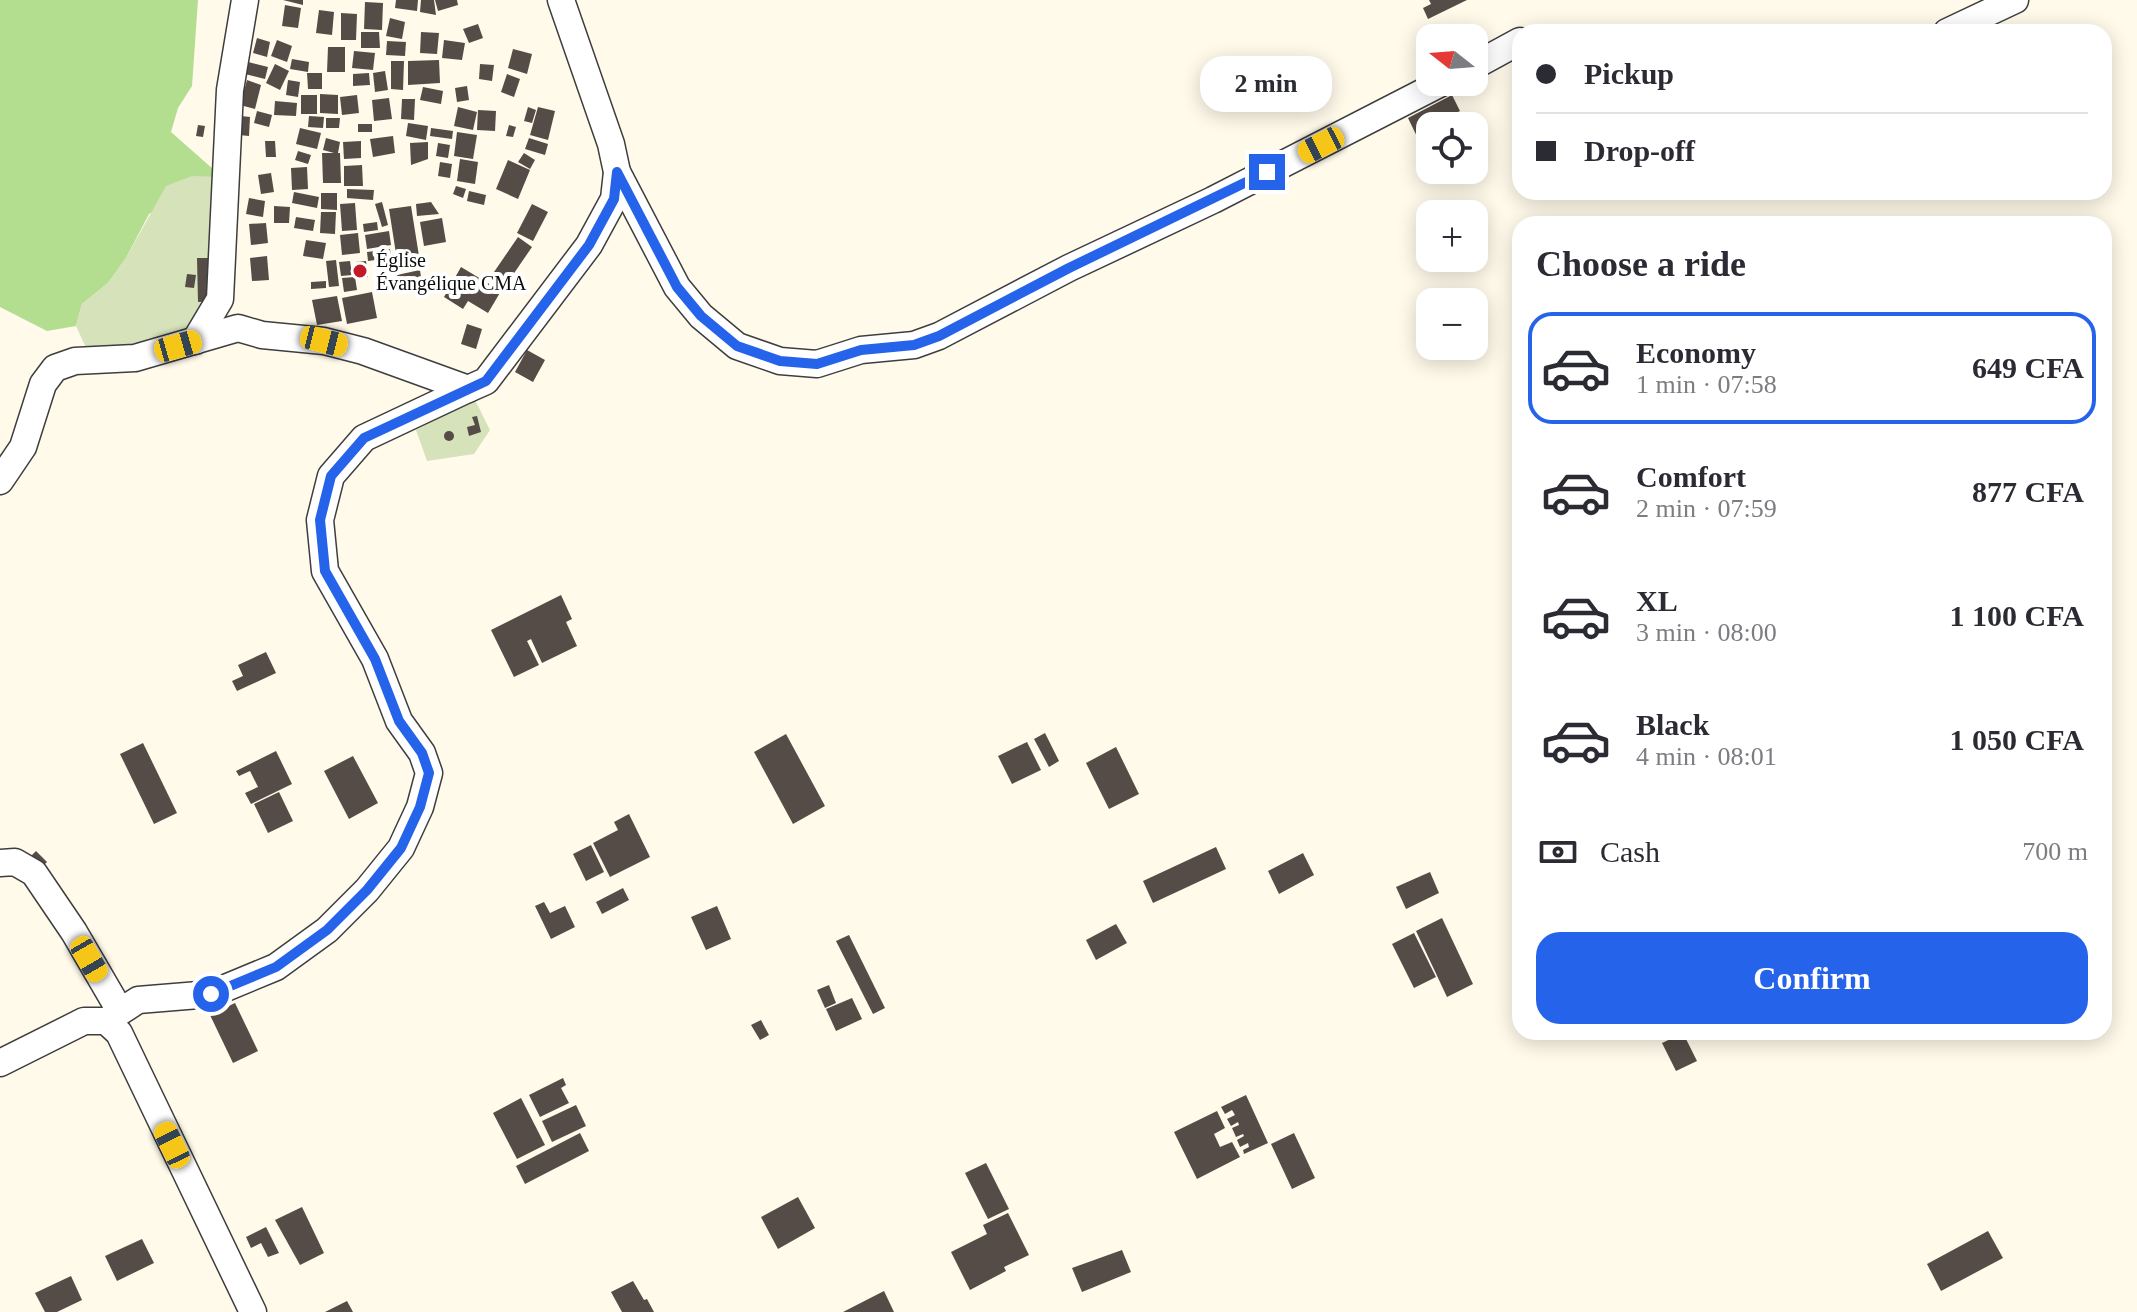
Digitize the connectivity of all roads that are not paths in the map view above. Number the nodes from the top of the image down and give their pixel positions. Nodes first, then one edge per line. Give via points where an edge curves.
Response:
1 (245, 0) edge
2 (561, 0) edge
3 (2015, 0) edge
4 (1964, 24) edge
5 (1512, 45) edge
6 (1488, 58) edge
7 (1416, 96) edge
8 (617, 172) junction
9 (195, 341) junction
10 (468, 389) junction
11 (0, 481) edge
12 (0, 863) edge
13 (113, 1016) junction
14 (0, 1063) edge
15 (253, 1312) edge

1 - 9 street via 230,90 220,299
2 - 8 street
3 - 4 street
5 - 6 street
7 - 8 street via 939,336 817,364 780,361 737,346 701,316 677,287
8 - 10 street via 614,199 589,245 486,381
9 - 10 street via 238,328 324,341
9 - 11 street via 135,358 75,361 55,368 43,384 23,447
10 - 13 street via 364,438 331,476 320,520 325,571 375,659 399,721 429,773 401,848 327,930 276,967 211,994 138,1000
12 - 13 street via 15,862 34,873 74,932
13 - 14 street via 84,1021
13 - 15 street

